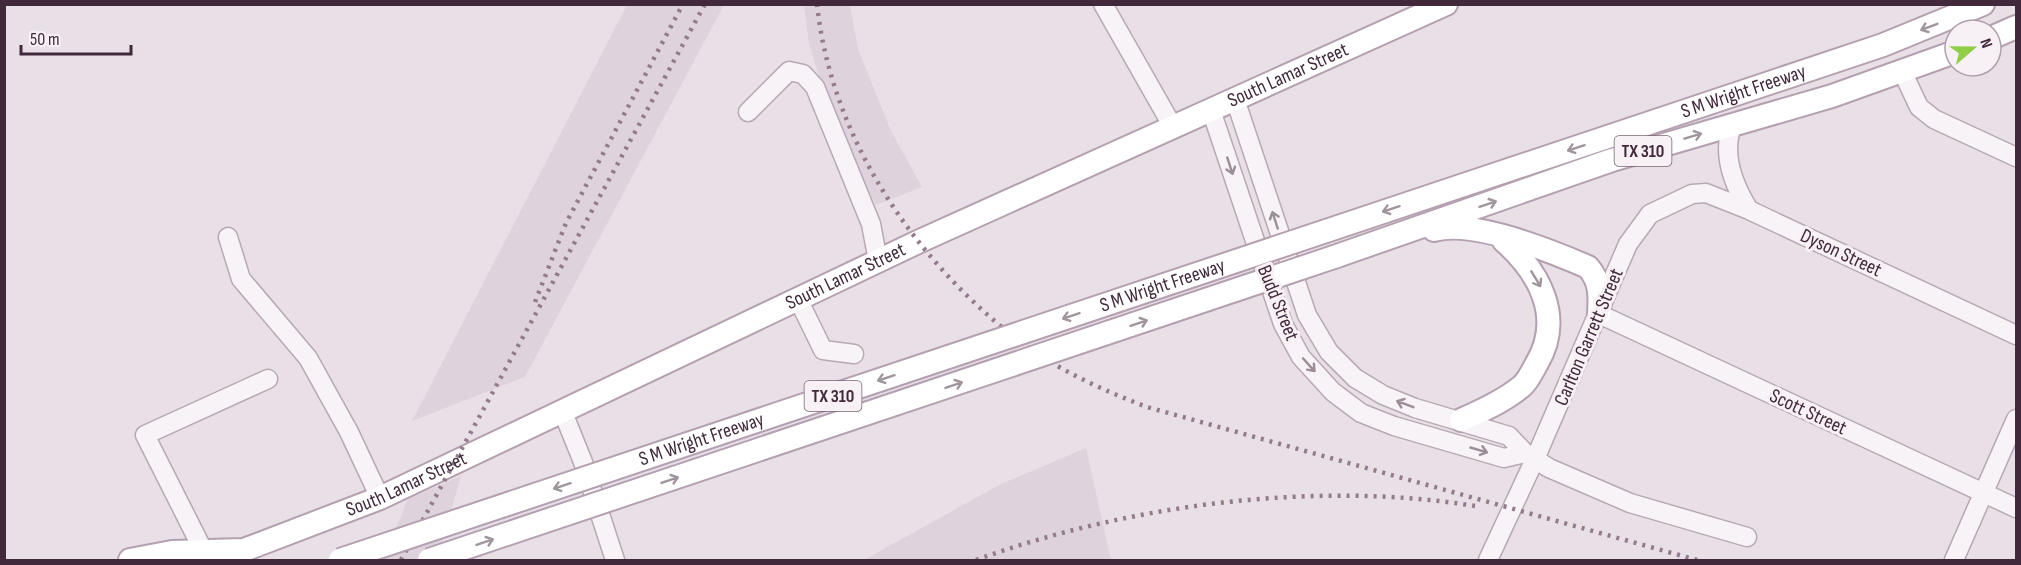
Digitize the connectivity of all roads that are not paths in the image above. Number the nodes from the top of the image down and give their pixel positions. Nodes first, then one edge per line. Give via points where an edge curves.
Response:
1 (1103, 4) edge
2 (1446, 4) edge
3 (1983, 4) edge
4 (1943, 56) edge
5 (1902, 71) junction
6 (1235, 99) junction
7 (1211, 110) junction
8 (748, 112) dead end
9 (1733, 124) junction
10 (1173, 127) junction
11 (2016, 157) edge
12 (1749, 210) junction
13 (1498, 236) junction
14 (228, 237) dead end
15 (1334, 257) junction
16 (878, 261) junction
17 (798, 299) junction
18 (1599, 314) junction
19 (2016, 334) edge
20 (854, 354) dead end
21 (268, 379) dead end
22 (562, 410) junction
23 (2016, 419) edge
24 (1461, 420) junction
25 (1530, 456) junction
26 (1984, 493) junction
27 (380, 498) junction
28 (2016, 508) edge
29 (1747, 537) dead end
30 (203, 550) junction
31 (245, 555) edge
32 (130, 561) edge
33 (340, 561) edge
34 (429, 561) edge
35 (615, 561) edge
36 (1488, 561) edge
37 (1954, 561) edge

1 - 10 street
2 - 6 main road, South Lamar Street
3 -> 33 main road, S M Wright Freeway / TX 310, bridge via 1883,45
4 - 5 main road, S M Wright Freeway / TX 310
5 - 9 main road, S M Wright Freeway / TX 310
5 - 11 street via 1919,107 1934,119
6 - 7 main road, South Lamar Street
24 -> 6 street, Budd Street via 1383,395 1355,378 1329,351 1307,315
7 - 10 main road, South Lamar Street
7 -> 25 street, Budd Street via 1283,324 1301,357 1333,392 1361,413 1394,426 1504,458
8 - 16 street via 789,71 803,74 815,87 871,224
9 - 12 street via 1726,149
15 -> 9 main road, S M Wright Freeway / TX 310 via 1612,160
10 - 16 main road, South Lamar Street
12 - 18 street, Carlton Garrett Street via 1700,193 1650,214 1628,244
12 - 19 street, Dyson Street
13 - 15 main road via 1453,227
13 - 18 main road via 1588,267 1597,278
13 -> 24 main road via 1521,256 1541,284 1548,312 1545,349 1524,385
14 - 27 street via 241,279 308,358
34 -> 15 main road, S M Wright Freeway / TX 310, bridge
16 - 17 main road, South Lamar Street
17 - 20 street via 824,350
17 - 22 main road, South Lamar Street
18 - 25 street, Carlton Garrett Street
18 - 26 street, Scott Street
21 - 30 street via 144,435
22 - 27 main road, South Lamar Street
22 - 35 street
23 - 26 street
24 - 25 street, Budd Street via 1509,436
25 - 29 street, Budd Street via 1630,503
25 - 36 street, Carlton Garrett Street
26 - 28 street, Scott Street
26 - 37 street
27 - 31 main road, South Lamar Street
30 - 31 main road
30 - 32 main road

